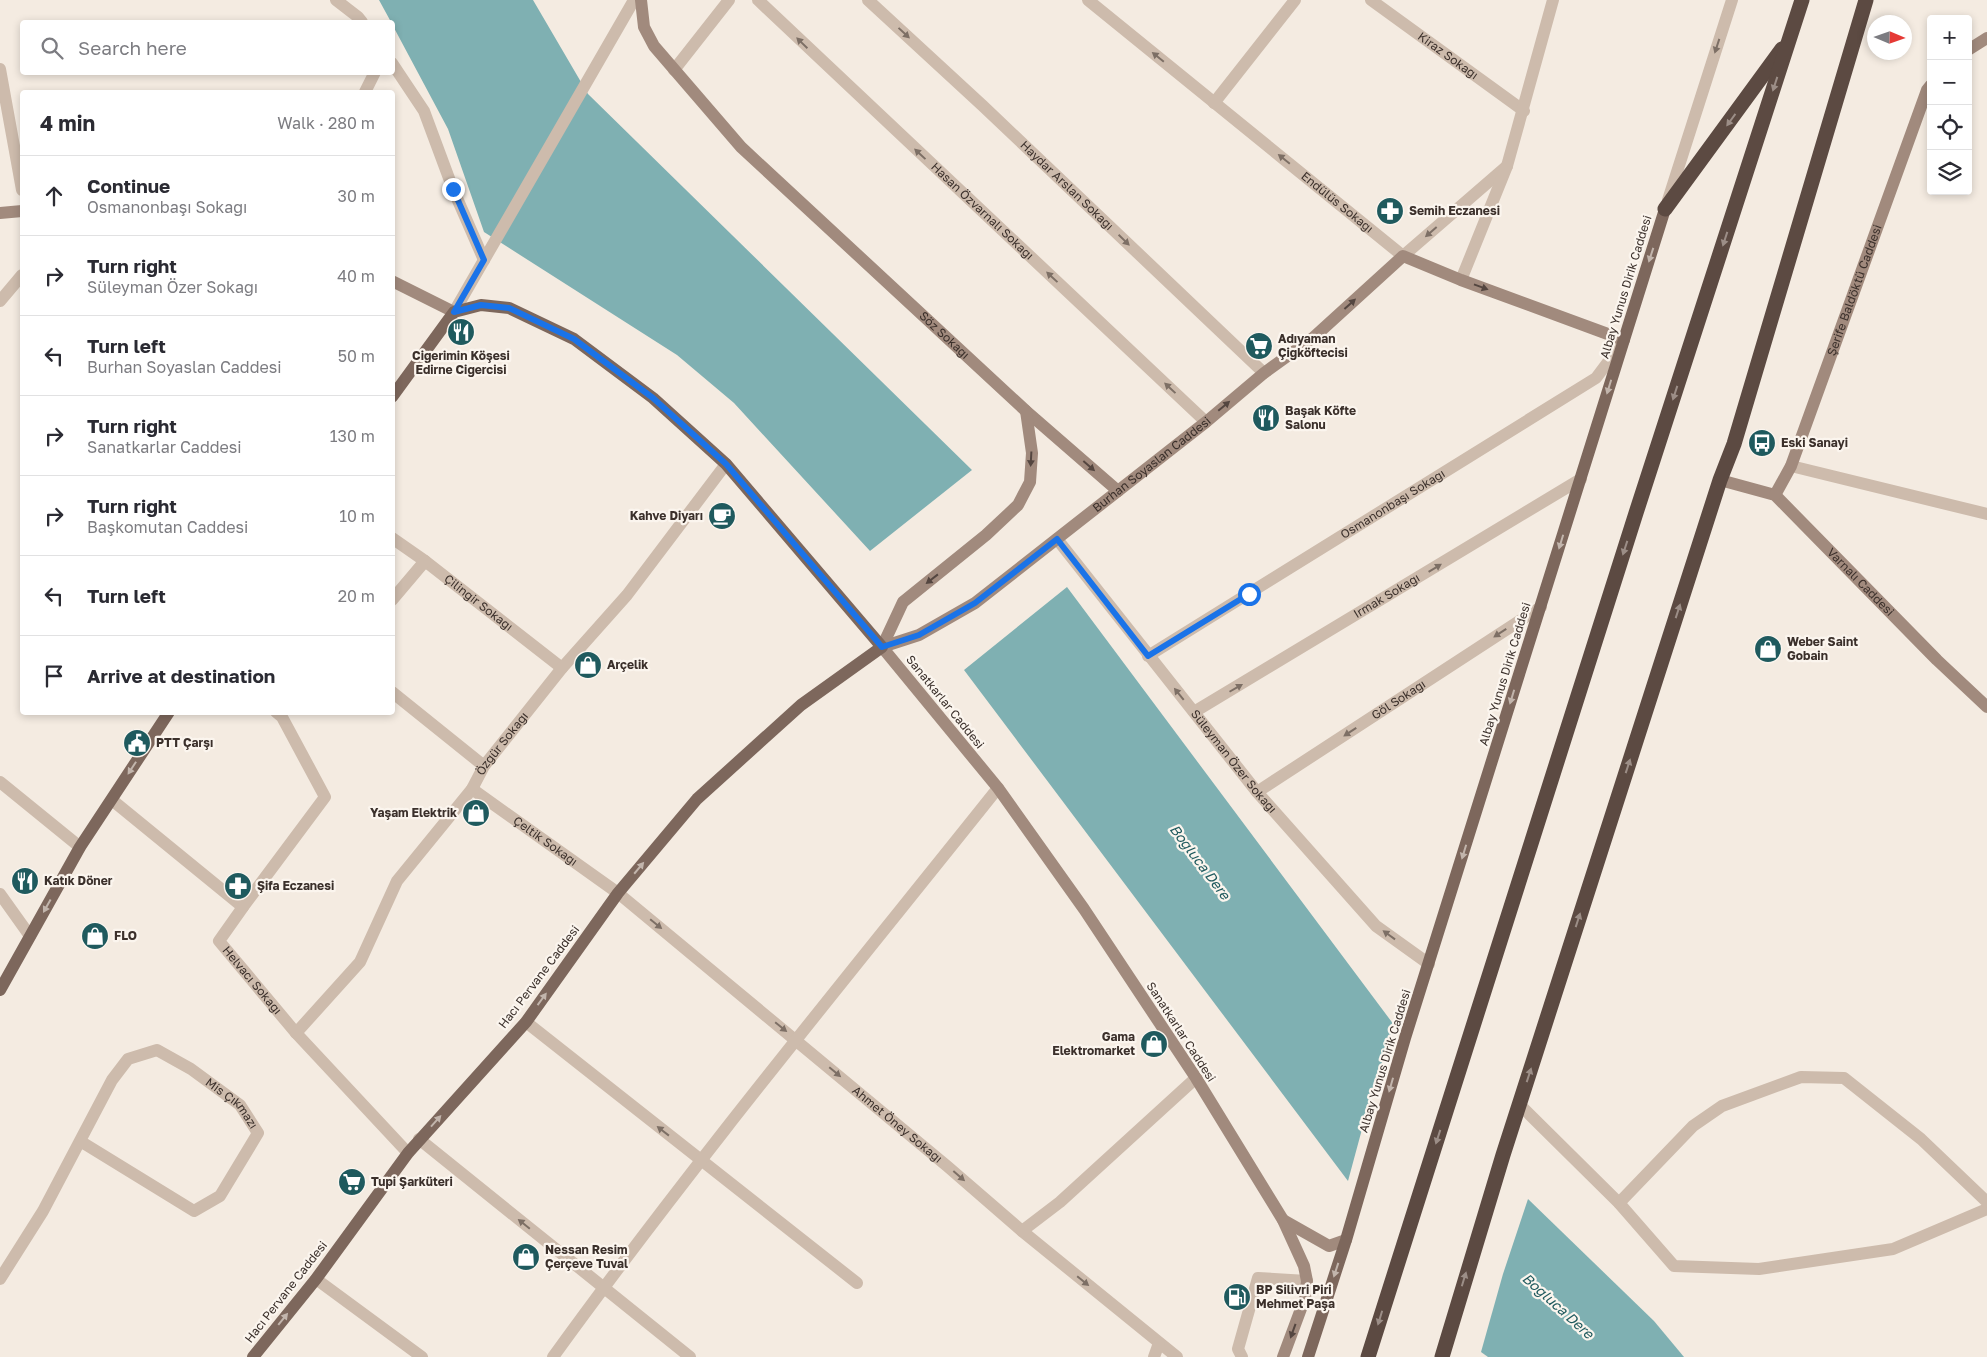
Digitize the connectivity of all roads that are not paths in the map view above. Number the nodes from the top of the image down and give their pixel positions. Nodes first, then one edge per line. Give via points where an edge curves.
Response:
1 (336, 0) edge
2 (634, 0) edge
3 (641, 0) edge
4 (729, 0) edge
5 (758, 0) edge
6 (868, 0) edge
7 (1088, 0) edge
8 (1295, 0) edge
9 (1371, 0) edge
10 (1553, 0) edge
11 (1732, 0) edge
12 (1802, 0) edge
13 (1866, 0) edge
14 (360, 20) edge
15 (1790, 38) junction
16 (1987, 38) edge
17 (1972, 47) edge
18 (395, 67) edge
19 (0, 69) edge
20 (674, 70) junction
21 (374, 75) edge
22 (366, 90) edge
23 (1927, 90) edge
24 (1214, 103) junction
25 (1524, 112) junction
26 (1508, 166) junction
27 (20, 179) edge
28 (1665, 209) junction
29 (20, 211) edge
30 (0, 214) edge
31 (488, 255) junction
32 (1403, 256) junction
33 (20, 277) edge
34 (1461, 280) junction
35 (395, 282) edge
36 (0, 301) edge
37 (454, 312) junction
38 (1624, 340) junction
39 (1264, 373) junction
40 (395, 394) edge
41 (1026, 411) junction
42 (1206, 422) junction
43 (726, 464) junction
44 (1791, 466) junction
45 (1581, 479) junction
46 (1720, 480) junction
47 (1118, 491) junction
48 (1775, 494) junction
49 (1987, 514) edge
50 (1057, 539) junction
51 (395, 540) edge
52 (425, 561) junction
53 (395, 596) edge
54 (1541, 607) junction
55 (882, 647) junction
56 (1148, 656) junction
57 (562, 668) junction
58 (395, 694) edge
59 (1987, 707) edge
60 (1194, 712) junction
61 (167, 715) edge
62 (280, 715) edge
63 (484, 766) junction
64 (0, 782) edge
65 (998, 788) junction
66 (472, 789) junction
67 (1256, 792) junction
68 (112, 800) junction
69 (80, 846) junction
70 (618, 893) junction
71 (0, 894) edge
72 (243, 907) junction
73 (30, 936) junction
74 (1429, 964) junction
75 (0, 990) edge
76 (526, 1022) junction
77 (296, 1034) junction
78 (797, 1040) junction
79 (1196, 1078) junction
80 (1519, 1104) junction
81 (419, 1139) junction
82 (80, 1141) junction
83 (408, 1153) junction
84 (701, 1161) junction
85 (1987, 1202) edge
86 (1619, 1203) junction
87 (1987, 1209) edge
88 (1283, 1220) junction
89 (1022, 1231) junction
90 (1346, 1240) junction
91 (0, 1279) edge
92 (316, 1279) junction
93 (1307, 1281) junction
94 (857, 1283) dead end
95 (603, 1287) junction
96 (1159, 1343) junction
97 (253, 1357) edge
98 (422, 1357) edge
99 (553, 1357) edge
100 (690, 1357) edge
101 (1154, 1357) edge
102 (1177, 1357) edge
103 (1242, 1357) edge
104 (1283, 1357) edge
105 (1308, 1357) edge
106 (1368, 1357) edge
107 (1442, 1357) edge

1 - 14 street
2 - 31 street
3 - 20 main road, Söz Sokağı via 644,27 654,46
4 - 20 street
42 -> 5 street, Hasan Özvarnalı Sokağı
6 -> 39 street, Haydar Arslan Sokağı
24 -> 7 street, Endülüs Sokağı
8 - 24 street
9 - 25 street, Kiraz Sokağı
10 - 25 street
11 -> 28 street, Albay Yunus Dirik Caddesi
12 - 15 highway
13 - 46 highway via 1734,444
15 -> 28 highway
15 -> 106 highway
16 - 17 main road
18 - 31 street via 424,110 453,189
19 - 27 street
20 - 41 main road, Söz Sokağı via 741,148
21 - 22 street
23 - 44 main road, Şerife Baldöktü Caddesi
32 -> 24 street, Endülüs Sokağı
25 - 26 street
26 -> 32 street
26 - 34 street
28 -> 38 main road, Albay Yunus Dirik Caddesi
29 - 30 main road
31 - 37 street
32 - 34 main road, Endülüs Sokağı
39 -> 32 main road, Burhan Soyaslan Caddesi via 1314,337
33 - 36 street
34 -> 38 main road, Endülüs Sokağı
35 - 37 main road
37 - 40 main road
37 - 43 main road, Sanatkarlar Caddesi via 481,305 509,308 574,339 653,398
38 -> 45 main road, Albay Yunus Dirik Caddesi
38 - 56 street, Osmanonbaşı Sokağı via 1596,378
42 -> 39 main road, Burhan Soyaslan Caddesi
41 -> 47 main road, Söz Sokağı
41 -> 55 main road via 1032,453 1030,482 1018,505 903,602
42 - 47 main road, Burhan Soyaslan Caddesi
43 - 55 main road, Sanatkarlar Caddesi
43 - 57 street, Özgür Sokağı via 626,595
44 - 48 main road, Şerife Baldöktü Caddesi
44 - 49 street
45 -> 54 main road, Albay Yunus Dirik Caddesi
60 -> 45 street, Irmak Sokağı
46 - 48 main road
80 -> 46 highway
47 - 50 main road, Burhan Soyaslan Caddesi
48 - 59 main road, Varnalı Caddesi
50 - 55 main road, Burhan Soyaslan Caddesi via 975,603 919,635
50 - 56 street, Süleyman Özer Sokağı
51 - 52 street, Çilingir Sokağı
52 - 53 street
52 - 57 street, Çilingir Sokağı
54 -> 67 street, Göl Sokağı
54 -> 74 main road, Albay Yunus Dirik Caddesi
55 - 65 main road, Sanatkarlar Caddesi
70 -> 55 main road, Hacı Pervane Caddesi via 697,799 801,705
60 -> 56 street, Süleyman Özer Sokağı
57 - 63 street, Özgür Sokağı
58 - 63 street
60 - 67 street, Süleyman Özer Sokağı
61 -> 68 main road
62 - 72 street via 325,797
63 - 66 street, Özgür Sokağı
64 - 69 street
65 - 78 street
65 - 79 main road, Sanatkarlar Caddesi via 1084,909
66 - 70 street, Çeltik Sokağı
66 - 77 street, Özgür Sokağı via 397,881 360,962
74 -> 67 street, Süleyman Özer Sokağı via 1376,926
68 - 69 main road
68 - 72 street
69 -> 73 main road
76 -> 70 main road, Hacı Pervane Caddesi
70 -> 78 street, Ahmet Öney Sokağı
71 - 73 street
72 - 77 street, Helvacı Sokağı via 219,941
73 - 75 main road
74 -> 90 main road, Albay Yunus Dirik Caddesi
81 -> 76 main road, Hacı Pervane Caddesi
84 -> 76 street
77 - 83 street, Helvacı Sokağı
78 - 84 street
78 -> 89 street, Ahmet Öney Sokağı
79 - 88 main road, Sanatkarlar Caddesi
79 - 89 street via 1060,1202
80 - 86 street
107 -> 80 highway
81 - 83 main road, Hacı Pervane Caddesi
95 -> 81 street
82 - 82 street, Mis Çıkmazı via 112,1080 128,1059 157,1050 191,1069 240,1106 258,1133 220,1196 194,1211
82 - 91 street, Mis Çıkmazı
83 - 92 main road, Hacı Pervane Caddesi
84 - 94 street
84 - 95 street
85 - 86 street via 1921,1139 1844,1078 1801,1077 1722,1106 1693,1126
86 - 87 street via 1674,1266 1759,1268 1893,1249
88 - 90 main road via 1330,1246
88 - 93 main road, Sanatkarlar Caddesi via 1304,1266
89 -> 96 street, Ahmet Öney Sokağı
90 -> 105 main road, Albay Yunus Dirik Caddesi
97 -> 92 main road, Hacı Pervane Caddesi
92 - 98 street
93 - 103 street via 1258,1278 1238,1349
93 -> 104 main road via 1305,1298
95 - 99 street
95 - 100 street
96 - 101 street
96 - 102 street, Ahmet Öney Sokağı

